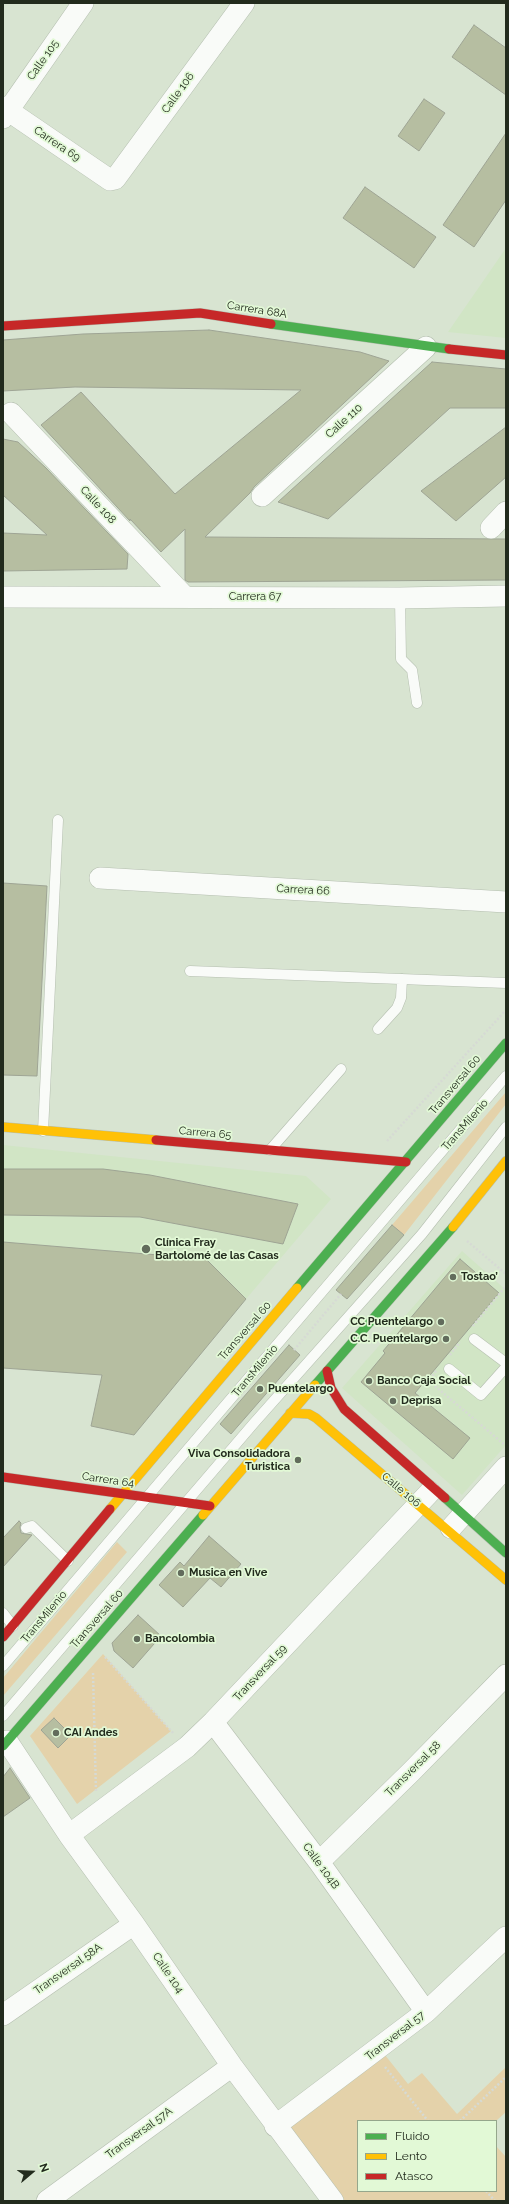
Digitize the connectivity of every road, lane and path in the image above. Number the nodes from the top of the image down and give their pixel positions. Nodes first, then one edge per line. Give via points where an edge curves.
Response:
1 (83, 3) edge
2 (244, 3) edge
3 (5, 112) edge
4 (110, 180) joint
5 (3, 326) edge
6 (426, 347) junction
7 (506, 355) edge
8 (12, 413) dead end
9 (262, 496) dead end
10 (506, 512) edge
11 (491, 528) dead end
12 (506, 596) edge
13 (3, 597) edge
14 (184, 597) junction
15 (400, 598) junction
16 (417, 703) dead end
17 (58, 820) dead end
18 (100, 878) dead end
19 (506, 902) edge
20 (190, 971) dead end
21 (402, 979) junction
22 (506, 983) edge
23 (506, 1010) edge
24 (378, 1029) dead end
25 (506, 1043) edge
26 (341, 1069) dead end
27 (506, 1076) edge
28 (3, 1127) edge
29 (506, 1127) edge
30 (43, 1131) junction
31 (269, 1150) junction
32 (371, 1159) junction
33 (506, 1161) edge
34 (406, 1162) junction
35 (462, 1238) dead end
36 (506, 1274) edge
37 (341, 1294) dead end
38 (474, 1339) dead end
39 (294, 1350) dead end
40 (506, 1363) edge
41 (506, 1367) edge
42 (449, 1369) dead end
43 (327, 1371) junction
44 (290, 1413) junction
45 (506, 1467) edge
46 (3, 1477) edge
47 (433, 1489) junction
48 (124, 1494) junction
49 (147, 1497) junction
50 (187, 1503) junction
51 (419, 1505) junction
52 (210, 1506) junction
53 (463, 1515) junction
54 (26, 1528) dead end
55 (449, 1531) junction
56 (506, 1553) edge
57 (68, 1561) junction
58 (506, 1580) edge
59 (3, 1613) edge
60 (13, 1626) junction
61 (3, 1637) edge
62 (103, 1654) dead end
63 (3, 1666) edge
64 (93, 1670) dead end
65 (506, 1675) edge
66 (3, 1716) edge
67 (213, 1722) junction
68 (5, 1744) edge
69 (186, 1747) junction
70 (97, 1815) junction
71 (69, 1836) junction
72 (319, 1862) junction
73 (134, 1924) junction
74 (506, 1937) edge
75 (426, 2012) junction
76 (3, 2015) edge
77 (374, 2053) junction
78 (232, 2066) junction
79 (506, 2077) edge
80 (427, 2120) edge
81 (461, 2120) edge
82 (275, 2126) junction
83 (487, 2192) edge
84 (47, 2201) edge
85 (333, 2201) edge
86 (495, 2201) edge

1 - 3 street, Calle 105
2 - 4 street, Calle 106 via 118,176
3 - 4 street, Carrera 69
5 - 6 street, Carrera 68A via 200,313
6 - 7 street, Carrera 68A
6 - 9 street, Calle 110
8 - 14 street, Calle 108
10 - 11 street
12 - 15 street, Carrera 67
13 - 14 street, Carrera 67 via 138,603
14 - 15 street, Carrera 67
15 - 16 lane via 400,659 412,670
17 - 30 lane
18 - 19 street, Carrera 66
20 - 21 lane
21 - 22 lane
21 - 24 lane via 401,998 397,1008
23 - 32 path
25 - 34 street, Transversal 60
26 - 31 lane
27 - 49 lane, TransMilenio
28 - 30 street, Carrera 65
29 - 50 lane via 422,1234 254,1423
30 - 31 street, Carrera 65
31 - 32 street, Carrera 65
32 - 34 street, Carrera 65
33 - 43 street, Transversal 60 via 451,1229
34 - 48 street, Transversal 60
35 - 36 path
37 - 39 path
38 - 40 lane
41 - 42 lane via 481,1395
43 - 44 street, Transversal 60
43 - 47 street, Calle 106 via 331,1388 344,1409
44 - 51 street, Calle 106 via 309,1414 316,1418
44 - 52 street, Transversal 60
45 - 53 street
46 - 48 street, Carrera 64
47 - 51 street, Transversal 59
47 - 53 street, Calle 106
48 - 49 street, Carrera 64
48 - 57 street, Transversal 60
49 - 50 street, Carrera 64
49 - 63 lane, TransMilenio
50 - 52 street, Carrera 64
50 - 66 lane
51 - 55 street, Calle 106
51 - 67 street, Transversal 59
52 - 68 street, Transversal 60
53 - 55 street
53 - 56 street, Calle 106
54 - 57 lane via 32,1526
55 - 58 street, Calle 106
57 - 60 street, Transversal 60
59 - 60 lane
60 - 61 street, Transversal 60
62 - 69 path
64 - 70 path
65 - 72 street, Transversal 58
67 - 69 street, Transversal 59
67 - 72 street, Calle 104B
68 - 71 street, Calle 104
69 - 70 street, Transversal 59
70 - 71 street, Transversal 59
71 - 73 street, Calle 104
72 - 75 street, Calle 104B
73 - 76 street, Transversal 58A
73 - 78 street, Calle 104
74 - 75 street, Transversal 57
75 - 77 street, Transversal 57
77 - 80 path
77 - 82 street, Transversal 57
78 - 82 street, Calle 104
78 - 84 street, Transversal 57A
79 - 81 path
82 - 85 street, Calle 104
83 - 86 path

